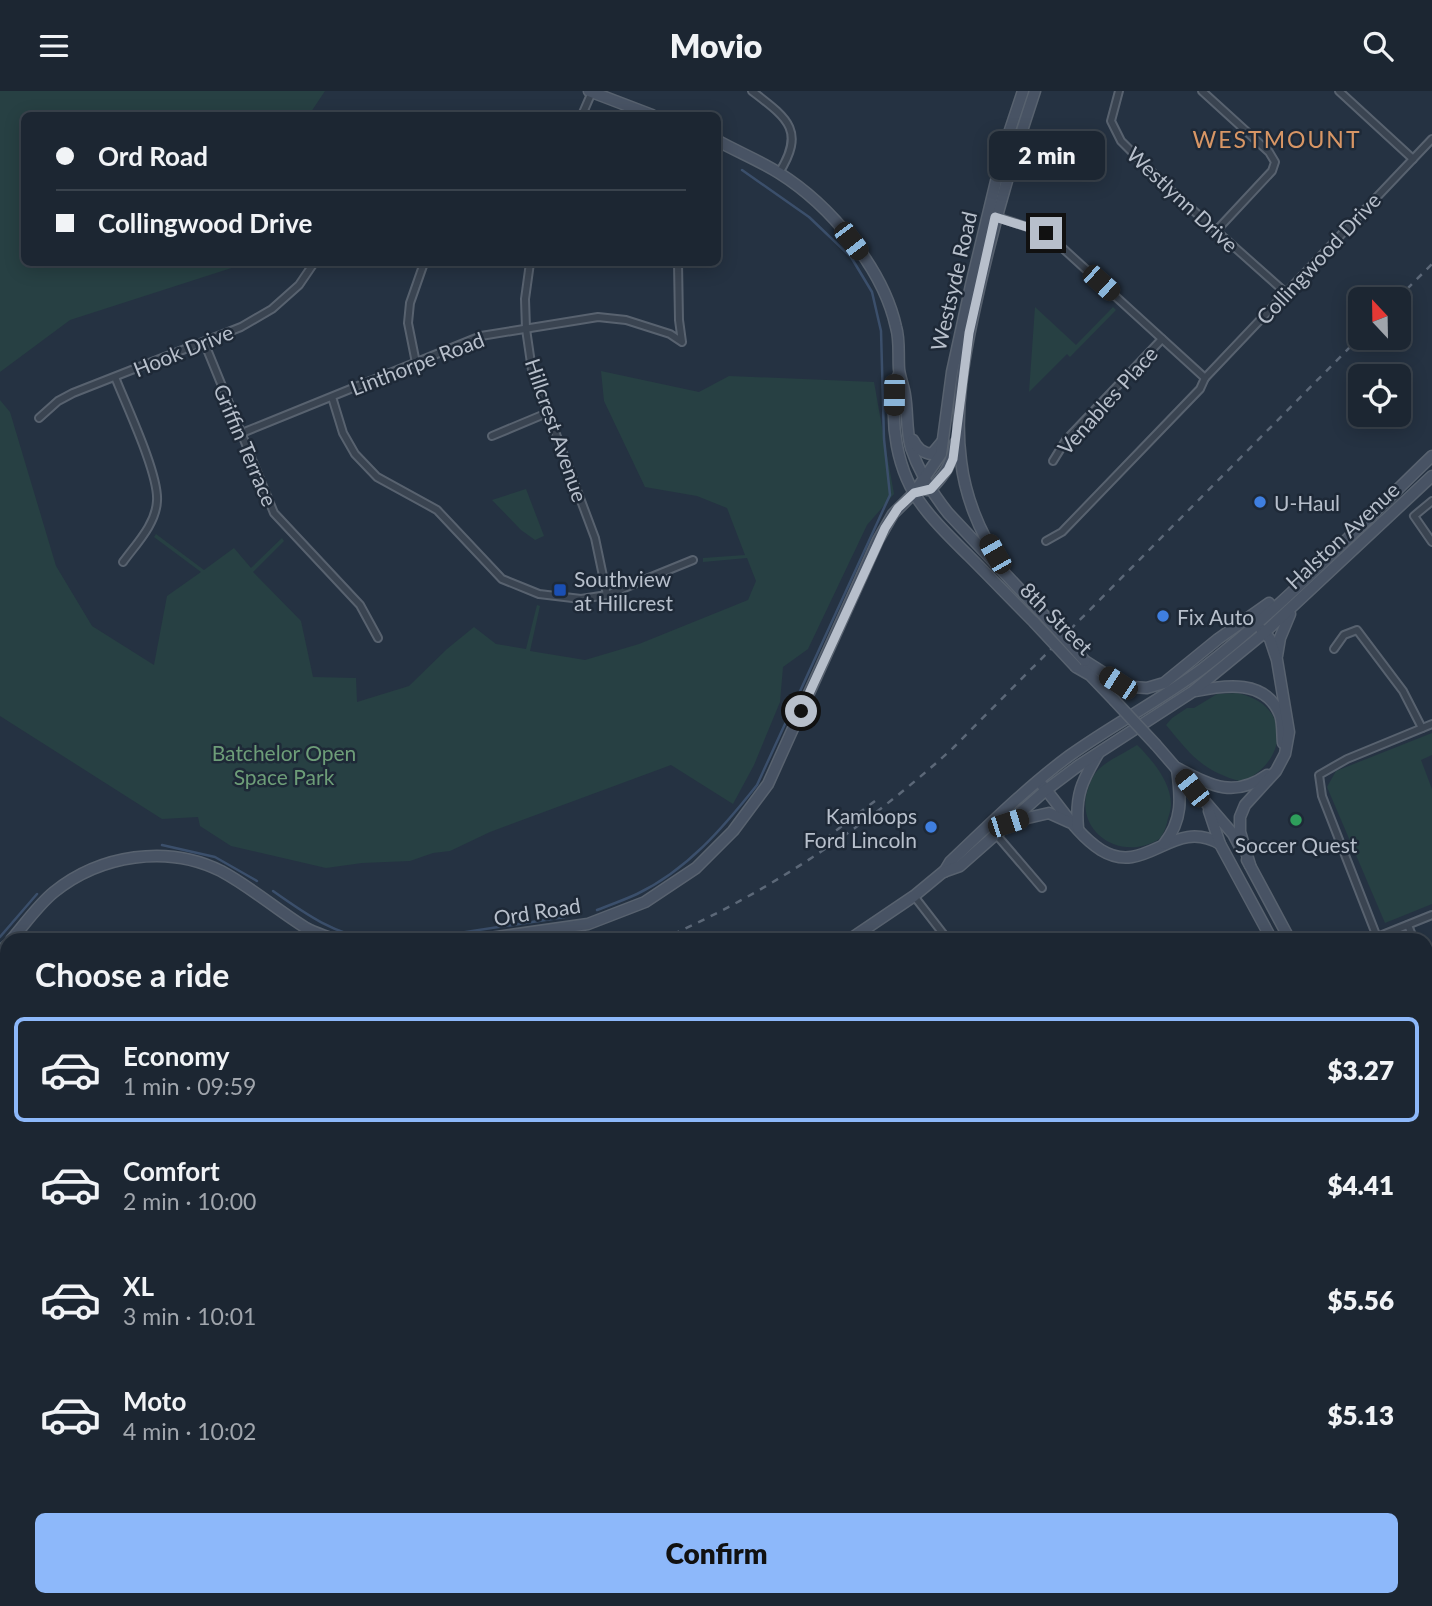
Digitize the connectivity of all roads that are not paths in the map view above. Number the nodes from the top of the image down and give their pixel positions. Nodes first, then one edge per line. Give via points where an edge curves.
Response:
1 (752, 91) edge
2 (1023, 91) edge
3 (1035, 91) edge
4 (1119, 91) edge
5 (1202, 91) edge
6 (1339, 91) edge
7 (1352, 91) edge
8 (590, 92) edge
9 (1346, 97) junction
10 (583, 112) edge
11 (644, 112) edge
12 (1432, 139) edge
13 (721, 143) edge
14 (1413, 159) junction
15 (779, 173) junction
16 (991, 216) junction
17 (1216, 231) junction
18 (312, 266) edge
19 (423, 266) edge
20 (530, 266) edge
21 (678, 266) edge
22 (1286, 293) junction
23 (526, 329) junction
24 (1162, 339) junction
25 (204, 342) junction
26 (416, 363) junction
27 (900, 372) junction
28 (115, 377) junction
29 (1205, 378) junction
30 (332, 397) junction
31 (547, 413) junction
32 (959, 415) junction
33 (39, 418) dead end
34 (908, 430) junction
35 (242, 433) junction
36 (492, 436) dead end
37 (945, 436) junction
38 (1432, 456) edge
39 (1054, 461) dead end
40 (1432, 476) edge
41 (924, 477) junction
42 (931, 489) junction
43 (914, 493) junction
44 (1432, 502) edge
45 (1046, 541) dead end
46 (1432, 541) edge
47 (694, 560) dead end
48 (123, 562) dead end
49 (1309, 574) junction
50 (1021, 588) junction
51 (607, 595) junction
52 (1294, 607) junction
53 (1256, 623) junction
54 (1264, 633) junction
55 (378, 638) dead end
56 (1334, 649) dead end
57 (1277, 660) junction
58 (1080, 664) junction
59 (1192, 692) junction
60 (1432, 724) edge
61 (1422, 728) junction
62 (1099, 752) junction
63 (1177, 768) junction
64 (1038, 780) junction
65 (1046, 790) junction
66 (1207, 807) junction
67 (1008, 823) junction
68 (988, 826) junction
69 (1078, 828) junction
70 (996, 834) junction
71 (1220, 844) junction
72 (1164, 845) junction
73 (1250, 865) junction
74 (943, 872) junction
75 (1042, 888) dead end
76 (914, 897) junction
77 (1432, 915) edge
78 (1408, 925) junction
79 (17, 933) edge
80 (318, 933) edge
81 (525, 933) edge
82 (860, 933) edge
83 (942, 933) edge
84 (1268, 933) edge
85 (1286, 933) edge
86 (1372, 933) edge
87 (1387, 933) edge
88 (1411, 933) edge

1 - 15 street via 779,112 789,127 790,156
2 - 16 main road, Westsyde Road via 1004,148
3 - 16 main road, Westsyde Road
4 - 17 street, Westlynn Drive via 1111,121 1121,141
5 - 17 street via 1275,162 1272,171
6 - 9 street
7 - 9 street
8 - 10 street
8 - 11 main road
9 - 14 street
12 - 14 street, Collingwood Drive
13 - 15 main road
14 - 22 street, Collingwood Drive
15 - 27 main road via 838,223 865,259 887,297 897,329
16 - 24 street via 1046,233
16 - 32 main road, Westsyde Road
16 - 37 main road, Westsyde Road via 953,373
17 - 22 street, Westlynn Drive
18 - 25 street, Hook Drive via 272,309
19 - 26 street via 408,323
20 - 23 street, Hillcrest Avenue via 524,299
21 - 23 street, Linthorpe Road via 682,342 626,320 598,317
22 - 29 street, Collingwood Drive
23 - 26 street, Linthorpe Road via 481,336
23 - 31 street, Hillcrest Avenue via 532,370
24 - 29 street
24 - 39 street, Venables Place via 1066,440
25 - 28 street, Hook Drive
25 - 35 street, Griffin Terrace
26 - 30 street, Linthorpe Road
27 - 34 main road, 8th Street
27 - 43 main road, 8th Street via 893,422
28 - 33 street, Hook Drive via 58,401
28 - 48 street via 154,478 157,502 149,526
29 - 45 street, Collingwood Drive via 1200,389 1072,523
30 - 35 street, Linthorpe Road
30 - 51 street via 355,454 377,477 437,510 502,579 539,594 581,599
31 - 36 street
31 - 51 street, Hillcrest Avenue via 595,538
32 - 42 main road via 953,459
32 - 50 main road, Westsyde Road via 961,463 974,511 995,554
34 - 37 main road via 915,445 932,454
34 - 41 main road, 8th Street
35 - 55 street, Griffin Terrace via 274,513 360,605
37 - 41 main road, Westsyde Road via 942,454
38 - 49 main road, Halston Avenue
40 - 52 main road, Halston Avenue
41 - 42 main road, 8th Street
41 - 43 main road, Ord Road
42 - 43 main road
42 - 50 main road, 8th Street via 948,513
43 - 58 main road, 8th Street, bridge via 936,522
43 - 81 main road, Ord Road via 893,514 878,540 768,783 733,831 696,868 645,902 588,924
44 - 46 street via 1414,516
47 - 51 street
49 - 53 main road, Halston Avenue
49 - 58 main road via 1164,683 1132,687
50 - 58 main road, 8th Street, bridge
52 - 54 main road, Halston Avenue
52 - 57 main road via 1280,638
53 - 54 main road
53 - 64 main road, Halston Avenue via 1203,668
54 - 57 main road
54 - 59 main road, Halston Avenue
56 - 61 street via 1343,635 1357,630 1403,691
57 - 73 main road via 1289,732 1276,771 1240,817
58 - 63 main road, 8th Street, bridge
59 - 62 main road, Halston Avenue
59 - 63 main road via 1224,685 1258,691 1280,716 1283,745 1268,774 1254,784 1236,788 1212,786
60 - 61 street
61 - 86 street via 1319,775 1322,796
62 - 65 main road, Halston Avenue
62 - 69 main road via 1078,793
63 - 66 main road, 8th Street
63 - 72 main road via 1180,814
64 - 65 main road
64 - 68 main road, Halston Avenue
65 - 67 main road, Halston Avenue
65 - 69 main road
66 - 71 main road, 8th Street
66 - 73 main road, 8th Street via 1233,834
67 - 69 main road via 1049,813
67 - 70 main road, Halston Avenue
68 - 70 street
68 - 74 main road, Halston Avenue
69 - 72 main road via 1091,843 1118,857 1134,857
70 - 74 main road, Halston Avenue via 960,866
70 - 75 street
71 - 72 main road via 1197,835
71 - 84 main road, 8th Street
73 - 85 main road, 8th Street
74 - 76 main road, Halston Avenue
76 - 82 main road, Halston Avenue
76 - 83 street
77 - 78 street
78 - 87 street
78 - 88 street
79 - 80 main road via 53,893 89,870 129,857 179,858 203,864

